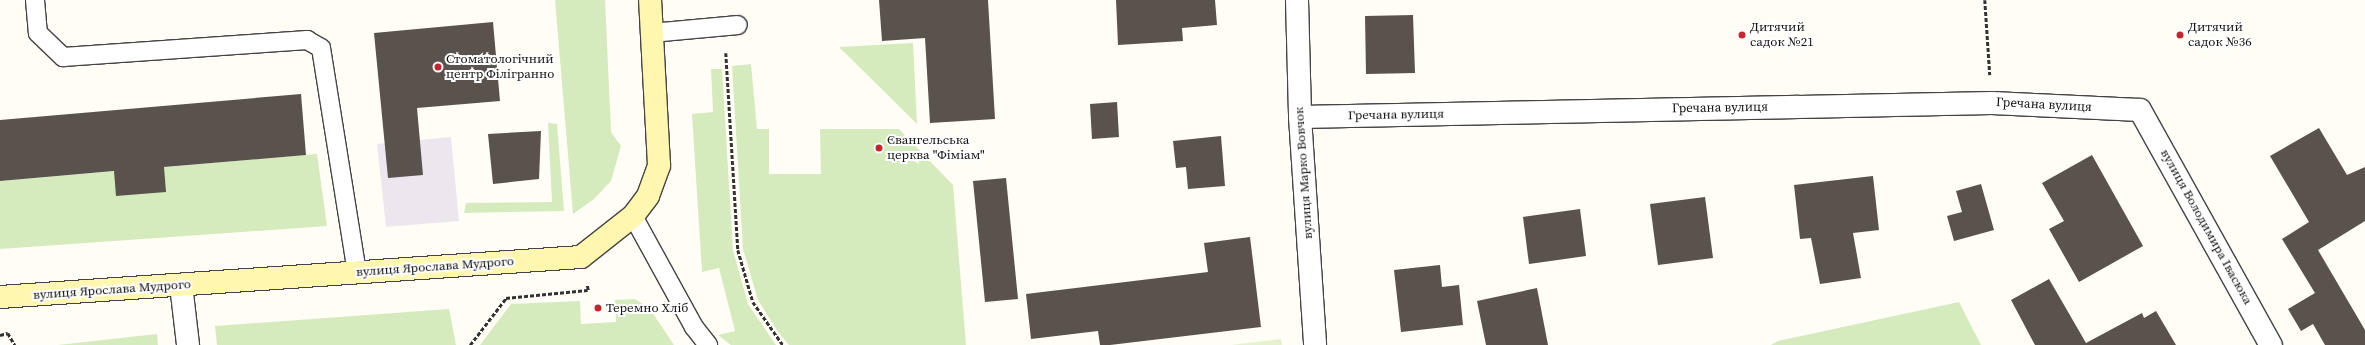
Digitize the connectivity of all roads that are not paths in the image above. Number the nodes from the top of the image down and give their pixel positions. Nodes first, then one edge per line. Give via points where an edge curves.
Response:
1 (35, 0) edge
2 (650, 0) edge
3 (1297, 0) edge
4 (731, 25) road end
5 (652, 33) junction
6 (2140, 110) joint
7 (1300, 117) junction
8 (633, 216) junction
9 (357, 273) junction
10 (181, 285) junction
11 (0, 297) edge
12 (188, 345) edge
13 (708, 345) edge
14 (1315, 345) edge
15 (2271, 345) edge

1 - 9 lane via 38,34 63,57 307,40 321,48
2 - 5 main road
3 - 7 street, вулиця Марко Вовчок
4 - 5 lane
5 - 8 main road via 659,165 648,196
6 - 7 street, Гречана вулиця via 1992,103
6 - 15 street, вулиця Володимира Івасюка
7 - 14 street, вулиця Марко Вовчок
8 - 9 main road, вулиця Ярослава Мудрого via 581,257
8 - 13 lane via 694,327
9 - 10 main road, вулиця Ярослава Мудрого
10 - 11 main road, вулиця Ярослава Мудрого
10 - 12 street

